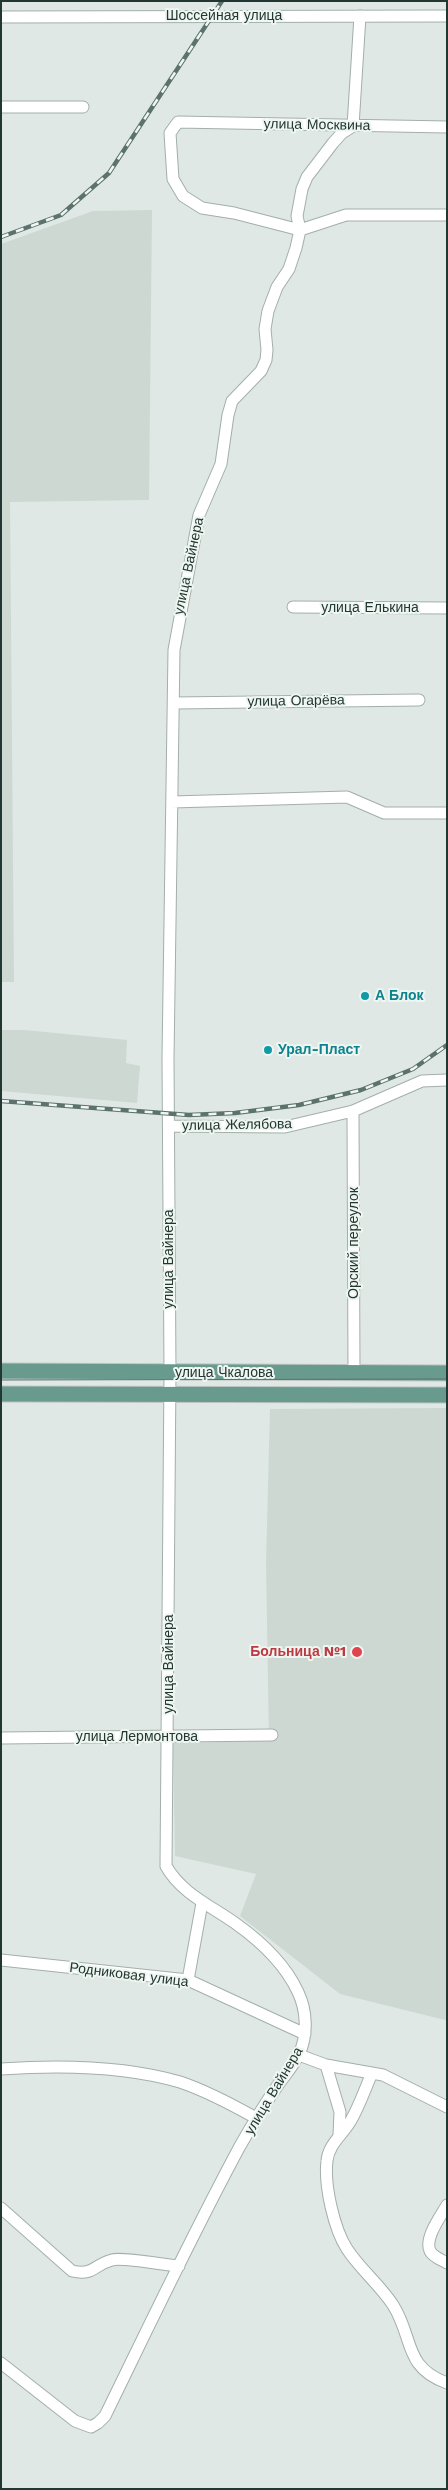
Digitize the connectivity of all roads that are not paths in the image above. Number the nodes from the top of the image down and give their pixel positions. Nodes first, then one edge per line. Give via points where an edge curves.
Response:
1 (1, 16) edge
2 (360, 16) junction
3 (447, 16) edge
4 (1, 107) edge
5 (83, 107) dead end
6 (353, 126) junction
7 (447, 127) edge
8 (447, 215) edge
9 (300, 230) junction
10 (293, 607) dead end
11 (447, 608) edge
12 (419, 700) dead end
13 (174, 703) junction
14 (172, 802) junction
15 (447, 813) edge
16 (447, 1080) edge
17 (353, 1111) junction
18 (169, 1126) junction
19 (1, 1371) edge
20 (170, 1372) junction
21 (447, 1373) edge
22 (354, 1374) junction
23 (1, 1394) edge
24 (169, 1395) junction
25 (447, 1395) edge
26 (272, 1735) dead end
27 (169, 1737) junction
28 (1, 1738) edge
29 (202, 1903) junction
30 (1, 1960) edge
31 (188, 1980) junction
32 (305, 2034) junction
33 (299, 2055) junction
34 (326, 2065) junction
35 (1, 2069) edge
36 (372, 2073) junction
37 (447, 2107) edge
38 (256, 2118) junction
39 (338, 2138) junction
40 (447, 2205) edge
41 (1, 2208) edge
42 (447, 2263) edge
43 (179, 2266) junction
44 (1, 2363) edge
45 (447, 2383) edge

1 - 2 street, Шоссейная улица
2 - 3 street, Шоссейная улица
2 - 6 street
4 - 5 street
6 - 7 street, улица Москвина
6 - 9 street, улица Вайнера via 342,132 308,177 298,203
6 - 9 street, улица Москвина via 186,121 173,127 169,143 173,179 183,196 212,211 234,213
8 - 9 street via 346,215
9 - 13 street, улица Вайнера via 289,269 277,287 268,311 266,360 261,371 232,401 221,464 199,515 174,650
10 - 11 street, улица Елькина
12 - 13 street, улица Огарёва
13 - 14 street, улица Вайнера
14 - 15 street via 347,797 378,812
14 - 18 street, улица Вайнера
16 - 17 street, улица Желябова via 422,1081
17 - 18 street, улица Желябова via 285,1128
17 - 22 street, Орский переулок
18 - 20 street, улица Вайнера
19 - 20 main road, улица Чкалова
20 - 22 main road, улица Чкалова
20 - 24 street, улица Вайнера
21 - 22 main road, улица Чкалова
23 - 24 main road, улица Чкалова
24 - 25 main road, улица Чкалова
24 - 27 street, улица Вайнера
26 - 27 street, улица Лермонтова
27 - 28 street, улица Лермонтова
27 - 29 street, улица Вайнера via 166,1866
29 - 31 street
29 - 32 street, улица Вайнера via 259,1942 285,1970 304,2009
30 - 31 street, Родниковая улица
31 - 32 street, Родниковая улица
32 - 33 street, улица Вайнера
33 - 34 street
33 - 38 street, улица Вайнера
34 - 36 street
34 - 39 street via 340,2112
35 - 38 street via 26,2067 145,2074 204,2091
36 - 37 street via 383,2075
36 - 39 street via 350,2122
38 - 43 street, улица Вайнера
39 - 45 street via 327,2159 326,2173 332,2206 347,2249 394,2307 415,2361 423,2371
40 - 42 street via 429,2243 435,2256
41 - 43 street via 72,2271 91,2272 114,2259
43 - 44 street, улица Вайнера via 105,2416 98,2424 82,2426

